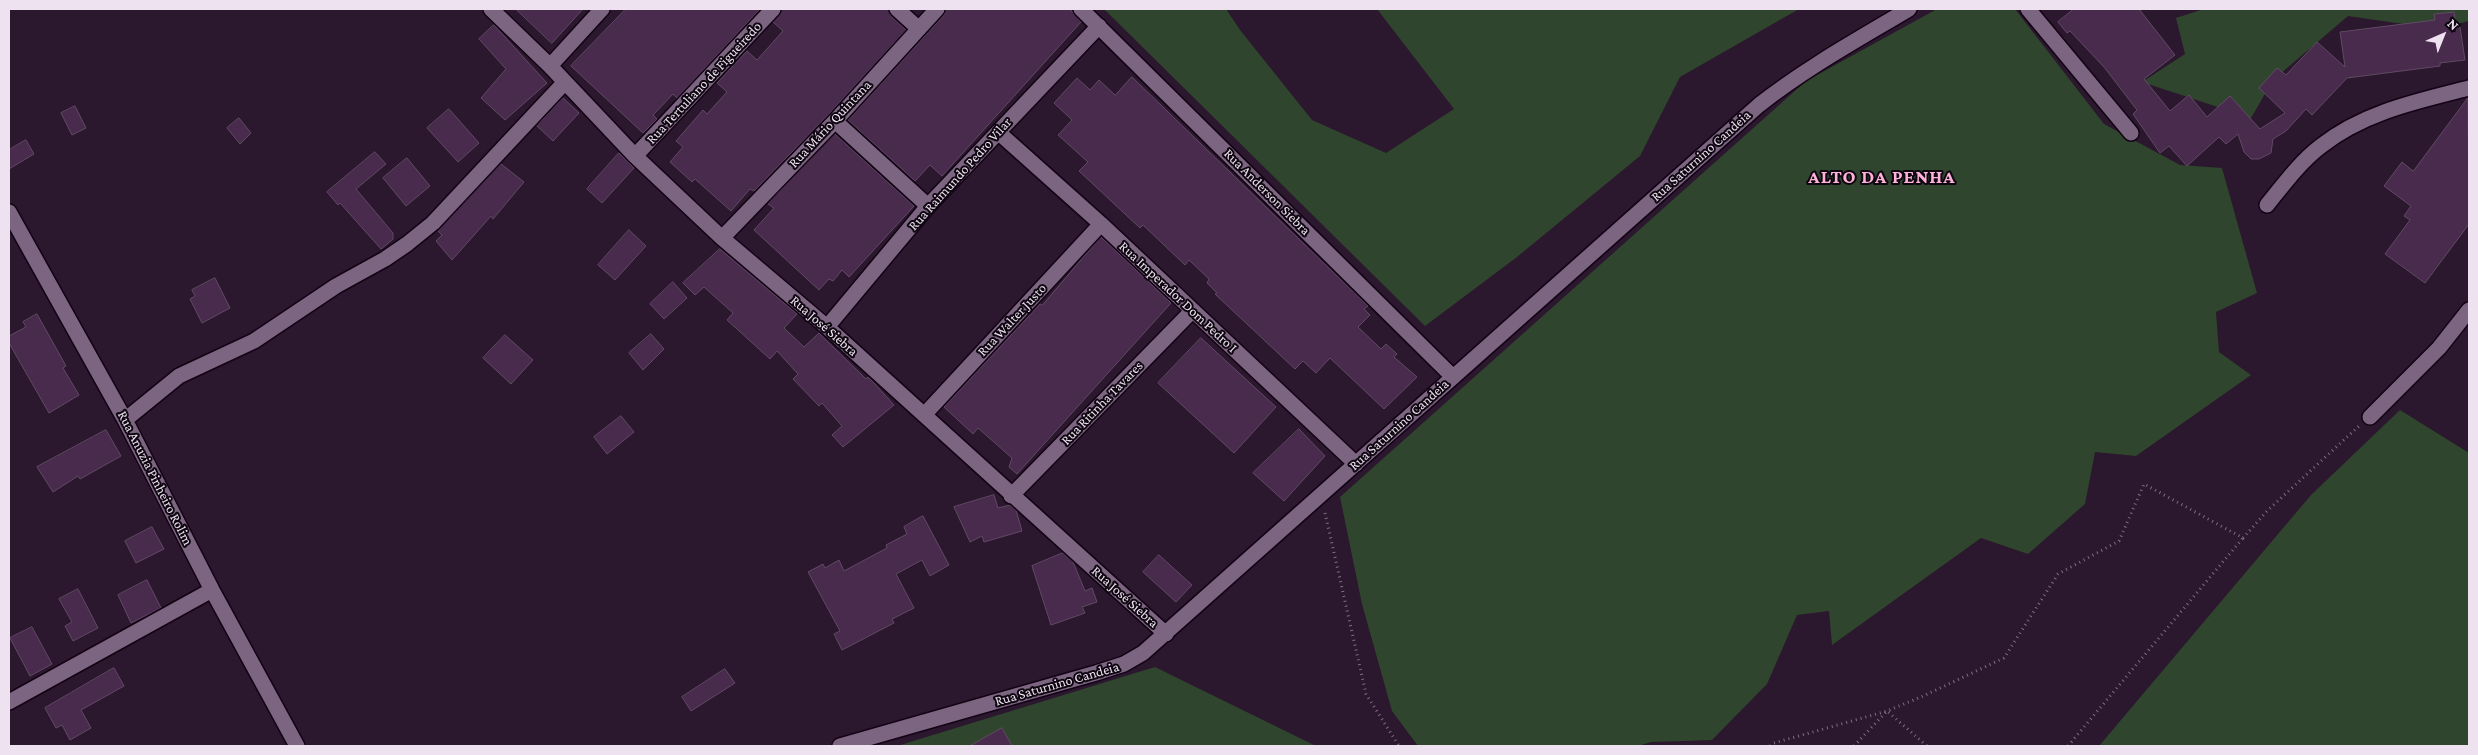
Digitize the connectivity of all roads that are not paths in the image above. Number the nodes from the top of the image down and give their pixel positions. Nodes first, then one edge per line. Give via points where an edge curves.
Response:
1 (491, 9) edge
2 (602, 9) edge
3 (773, 9) edge
4 (897, 9) edge
5 (937, 9) edge
6 (1081, 9) edge
7 (1908, 9) edge
8 (2028, 9) edge
9 (1099, 26) junction
10 (919, 29) junction
11 (550, 66) junction
12 (564, 82) junction
13 (2469, 88) edge
14 (835, 121) junction
15 (998, 132) junction
16 (2130, 133) dead end
17 (635, 156) junction
18 (2267, 205) dead end
19 (928, 206) junction
20 (9, 212) edge
21 (1101, 224) junction
22 (722, 238) junction
23 (2469, 310) edge
24 (1192, 311) junction
25 (827, 328) junction
26 (1452, 376) junction
27 (924, 415) junction
28 (2370, 416) road end
29 (126, 420) junction
30 (1356, 464) junction
31 (1011, 496) junction
32 (212, 590) junction
33 (1166, 634) junction
34 (9, 702) edge
35 (297, 746) edge
36 (840, 746) edge

1 - 11 street, Rua José Siebra
2 - 11 street
3 - 17 street, Rua Tertuliano de Figueiredo
4 - 10 street
5 - 10 street, Rua Mário Quintana
6 - 9 street, Rua Anderson Siebra
7 - 26 street, Rua Saturnino Candeia via 1809,67 1759,104
8 - 16 street
9 - 15 street, Rua Raimundo Pedro Vilar
9 - 26 street, Rua Anderson Siebra
10 - 14 street, Rua Mário Quintana
11 - 12 street, Rua José Siebra
12 - 17 street, Rua José Siebra
12 - 29 street via 432,222 407,244 336,286 254,341 179,376
13 - 18 street via 2391,108 2350,127 2321,146 2294,170
14 - 19 street
14 - 22 street, Rua Mário Quintana
15 - 19 street, Rua Raimundo Pedro Vilar
15 - 21 street, Rua Imperador Dom Pedro I
17 - 22 street, Rua José Siebra
19 - 25 street, Rua Raimundo Pedro Vilar
20 - 29 street, Rua Anuzia Pinheiro Rolim
21 - 24 street, Rua Imperador Dom Pedro I
21 - 27 street, Rua Walter Justo
22 - 25 street, Rua José Siebra
23 - 28 street via 2439,348
24 - 30 street, Rua Imperador Dom Pedro I
24 - 31 street, Rua Ritinha Tavares
25 - 27 street, Rua José Siebra
26 - 30 street, Rua Saturnino Candeia
27 - 31 street, Rua José Siebra
29 - 32 street, Rua Anuzia Pinheiro Rolim
30 - 33 street, Rua Saturnino Candeia
31 - 33 street, Rua José Siebra
32 - 34 street
32 - 35 street, Rua Anuzia Pinheiro Rolim
33 - 36 street, Rua Saturnino Candeia via 1124,664

